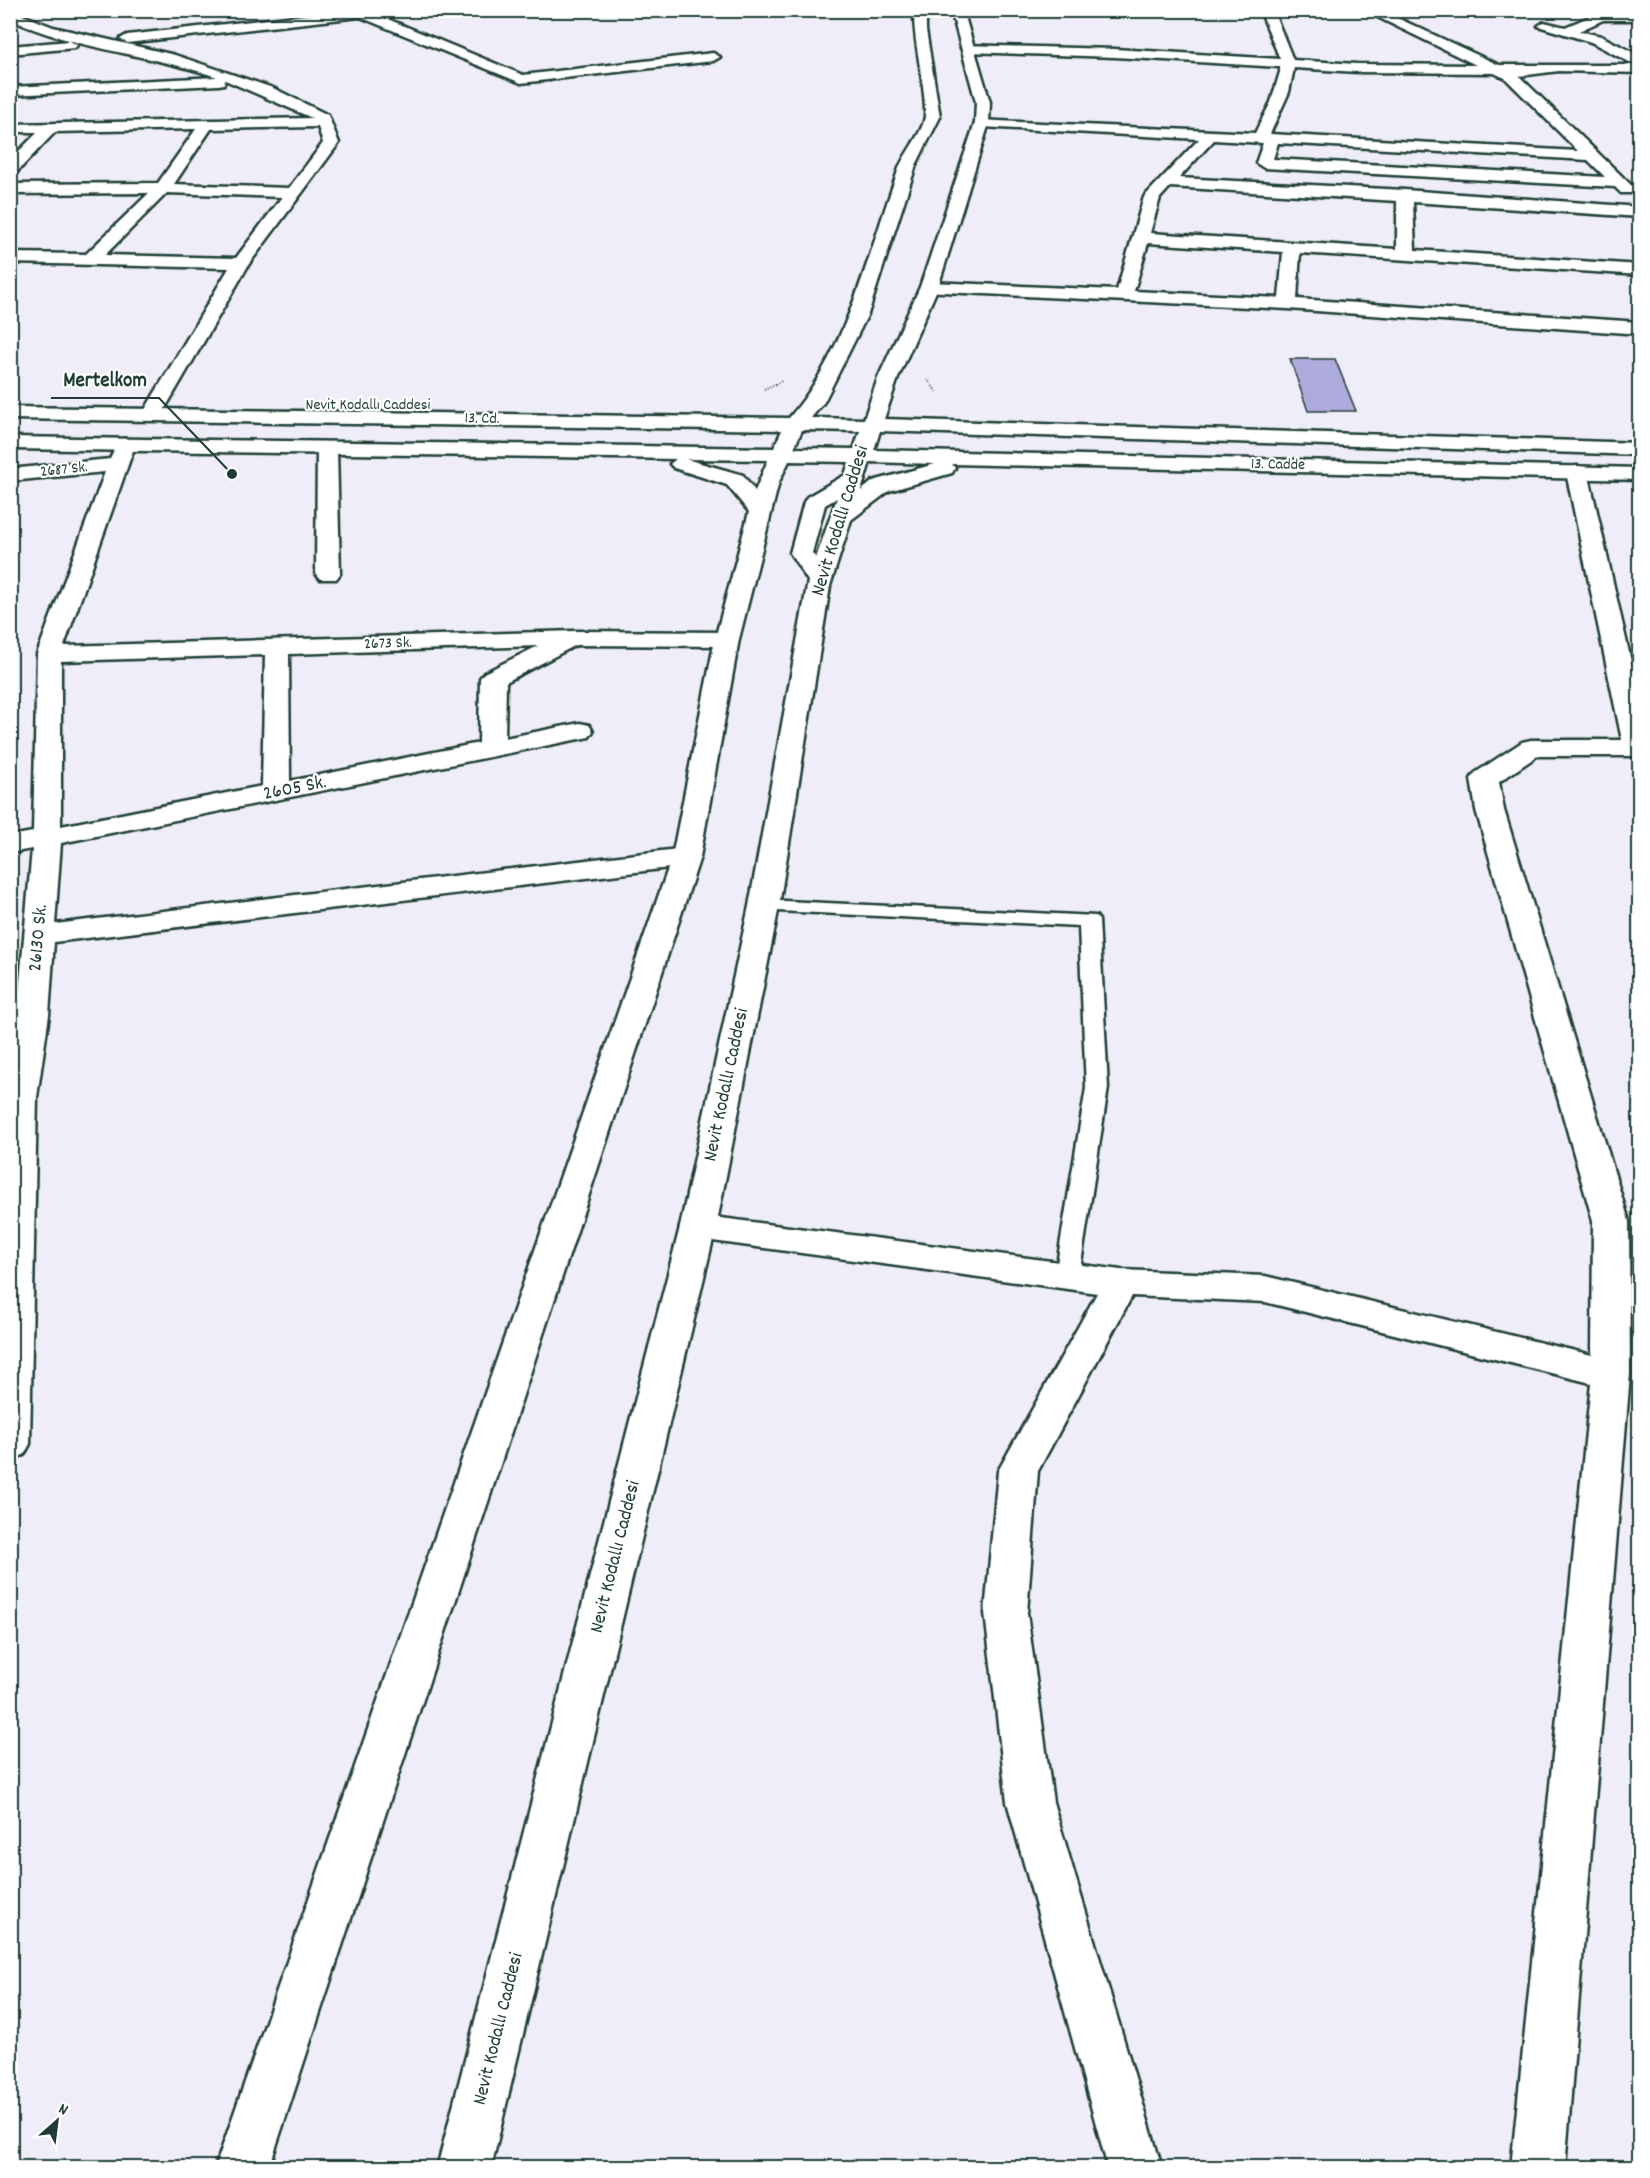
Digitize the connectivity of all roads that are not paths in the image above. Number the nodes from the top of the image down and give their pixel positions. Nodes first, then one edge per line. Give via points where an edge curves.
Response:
1 (388, 10) edge
2 (920, 10) edge
3 (957, 10) edge
4 (1266, 10) edge
5 (1369, 10) edge
6 (362, 13) junction
7 (10, 14) edge
8 (1572, 14) dead end
9 (1640, 16) edge
10 (178, 21) dead end
11 (1589, 21) junction
12 (1544, 26) dead end
13 (1568, 31) junction
14 (151, 36) junction
15 (101, 42) junction
16 (968, 48) junction
17 (10, 50) edge
18 (713, 57) dead end
19 (1640, 62) edge
20 (1287, 63) junction
21 (1496, 68) junction
22 (1532, 69) junction
23 (1640, 69) edge
24 (1510, 75) junction
25 (236, 80) junction
26 (10, 91) edge
27 (325, 122) junction
28 (982, 123) junction
29 (205, 126) junction
30 (10, 128) edge
31 (50, 128) junction
32 (1210, 136) junction
33 (1266, 138) junction
34 (1594, 156) junction
35 (10, 170) edge
36 (1166, 182) junction
37 (1620, 183) junction
38 (163, 188) junction
39 (10, 189) edge
40 (293, 193) junction
41 (1405, 195) junction
42 (1639, 204) edge
43 (1141, 237) junction
44 (1292, 245) junction
45 (1406, 253) junction
46 (92, 258) junction
47 (12, 259) edge
48 (241, 262) junction
49 (1640, 270) edge
50 (929, 287) junction
51 (1124, 296) junction
52 (1287, 304) junction
53 (1640, 328) edge
54 (893, 367) junction
55 (912, 409) junction
56 (10, 413) edge
57 (153, 413) junction
58 (795, 424) junction
59 (870, 425) junction
60 (1147, 434) junction
61 (10, 443) edge
62 (327, 449) junction
63 (1640, 450) edge
64 (482, 451) junction
65 (593, 452) junction
66 (744, 454) junction
67 (122, 455) junction
68 (861, 457) junction
69 (916, 458) joint
70 (1032, 460) junction
71 (1577, 472) junction
72 (1640, 474) edge
73 (10, 475) edge
74 (852, 480) junction
75 (769, 483) junction
76 (840, 518) junction
77 (328, 574) dead end
78 (820, 581) junction
79 (574, 638) junction
80 (727, 639) junction
81 (277, 647) junction
82 (49, 654) junction
83 (580, 731) dead end
84 (1638, 748) edge
85 (492, 749) junction
86 (276, 792) junction
87 (48, 838) junction
88 (10, 845) edge
89 (686, 857) junction
90 (764, 906) junction
91 (39, 935) junction
92 (17, 1071) edge
93 (698, 1227) junction
94 (1067, 1276) junction
95 (1120, 1283) junction
96 (1611, 1374) junction
97 (11, 1420) edge
98 (242, 2168) edge
99 (464, 2168) edge
100 (1135, 2168) edge
101 (1538, 2168) edge

1 - 6 street
2 - 58 street via 933,117 908,165 859,314 814,402
3 - 16 street, Nevit Kodallı Caddesi
4 - 20 street
5 - 21 street
6 - 14 street
6 - 18 street via 521,79
7 - 15 street via 32,26
8 - 11 street
9 - 11 street via 1601,16
10 - 14 street
11 - 13 street
12 - 13 street
13 - 19 street via 1596,39
14 - 15 street
15 - 17 street
15 - 25 street via 170,58
16 - 20 street
16 - 28 street, Nevit Kodallı Caddesi via 982,102
20 - 21 street via 1357,68
20 - 33 street
21 - 22 street
21 - 24 street
22 - 23 street
22 - 24 street
24 - 34 street
25 - 26 street
25 - 27 street via 287,98
27 - 29 street
27 - 40 street via 331,143
28 - 32 street
28 - 50 street, Nevit Kodallı Caddesi
29 - 31 street
29 - 38 street
30 - 31 street
31 - 35 street
32 - 33 street
32 - 36 street
33 - 34 street
33 - 37 street via 1264,163
34 - 37 street
36 - 41 street
36 - 43 street via 1152,197
37 - 42 street
38 - 39 street
38 - 40 street
38 - 46 street
40 - 48 street
41 - 42 street
41 - 45 street
43 - 44 street
43 - 51 street
44 - 45 street
44 - 52 street
45 - 49 street
46 - 47 street
46 - 48 street
48 - 57 street
50 - 51 street
50 - 54 street, Nevit Kodallı Caddesi
51 - 52 street
52 - 53 street
54 - 55 street
54 - 59 street, Nevit Kodallı Caddesi
55 - 59 street, 13. Cd.
55 - 60 street, 13. Cadde via 1044,430
55 - 60 street via 959,438 1096,443
56 - 57 street, 13. Cd.
57 - 58 street, 13. Cd.
58 - 59 street, 13. Cd.
58 - 75 street
59 - 68 street, Nevit Kodallı Caddesi
60 - 63 street, 13. Cadde
61 - 67 street, 13. Cd.
62 - 64 street, 13. Cd.
62 - 67 street, 13. Cd.
62 - 77 street
64 - 65 street, 13. Cd.
64 - 66 street via 536,438 680,439
65 - 66 street, 13. Cd.
65 - 75 street via 677,463 735,480
66 - 75 street, 13. Cd.
67 - 73 street, 2687 Sk.
67 - 82 street, 26130 Sk.
68 - 69 street, 13. Cd.
68 - 74 street, Nevit Kodallı Caddesi
68 - 75 street, 13. Cd.
69 - 70 street, 13. Cadde
70 - 71 street, 13. Cadde
70 - 76 street via 947,467 881,486
71 - 72 street, 13. Cadde
71 - 84 street
74 - 76 street, Nevit Kodallı Caddesi
74 - 78 street via 815,502 801,553
75 - 80 street
76 - 78 street, Nevit Kodallı Caddesi
78 - 90 street, Nevit Kodallı Caddesi
79 - 80 street, 2673 Sk.
79 - 81 street, 2673 Sk.
79 - 85 street via 493,678
80 - 89 street
81 - 82 street, 2673 Sk.
81 - 86 street
82 - 87 street, 26130 Sk.
83 - 85 street, 2605 Sk.
84 - 96 street via 1531,747 1485,778 1490,810 1611,1221
85 - 86 street, 2605 Sk.
86 - 87 street, 2605 Sk.
87 - 88 street, 2605 Sk.
87 - 91 street, 26130 Sk.
89 - 91 street
89 - 98 street
90 - 93 street, Nevit Kodallı Caddesi
90 - 94 lane via 1089,920 1098,1088
91 - 92 street, 26130 Sk. via 33,1015
92 - 97 street, 26130 Sk. via 20,1097
93 - 94 street
93 - 99 street, Nevit Kodallı Caddesi
94 - 95 street
95 - 96 street via 1265,1288
95 - 100 street via 1018,1470 1006,1613 1030,1802
96 - 101 street

